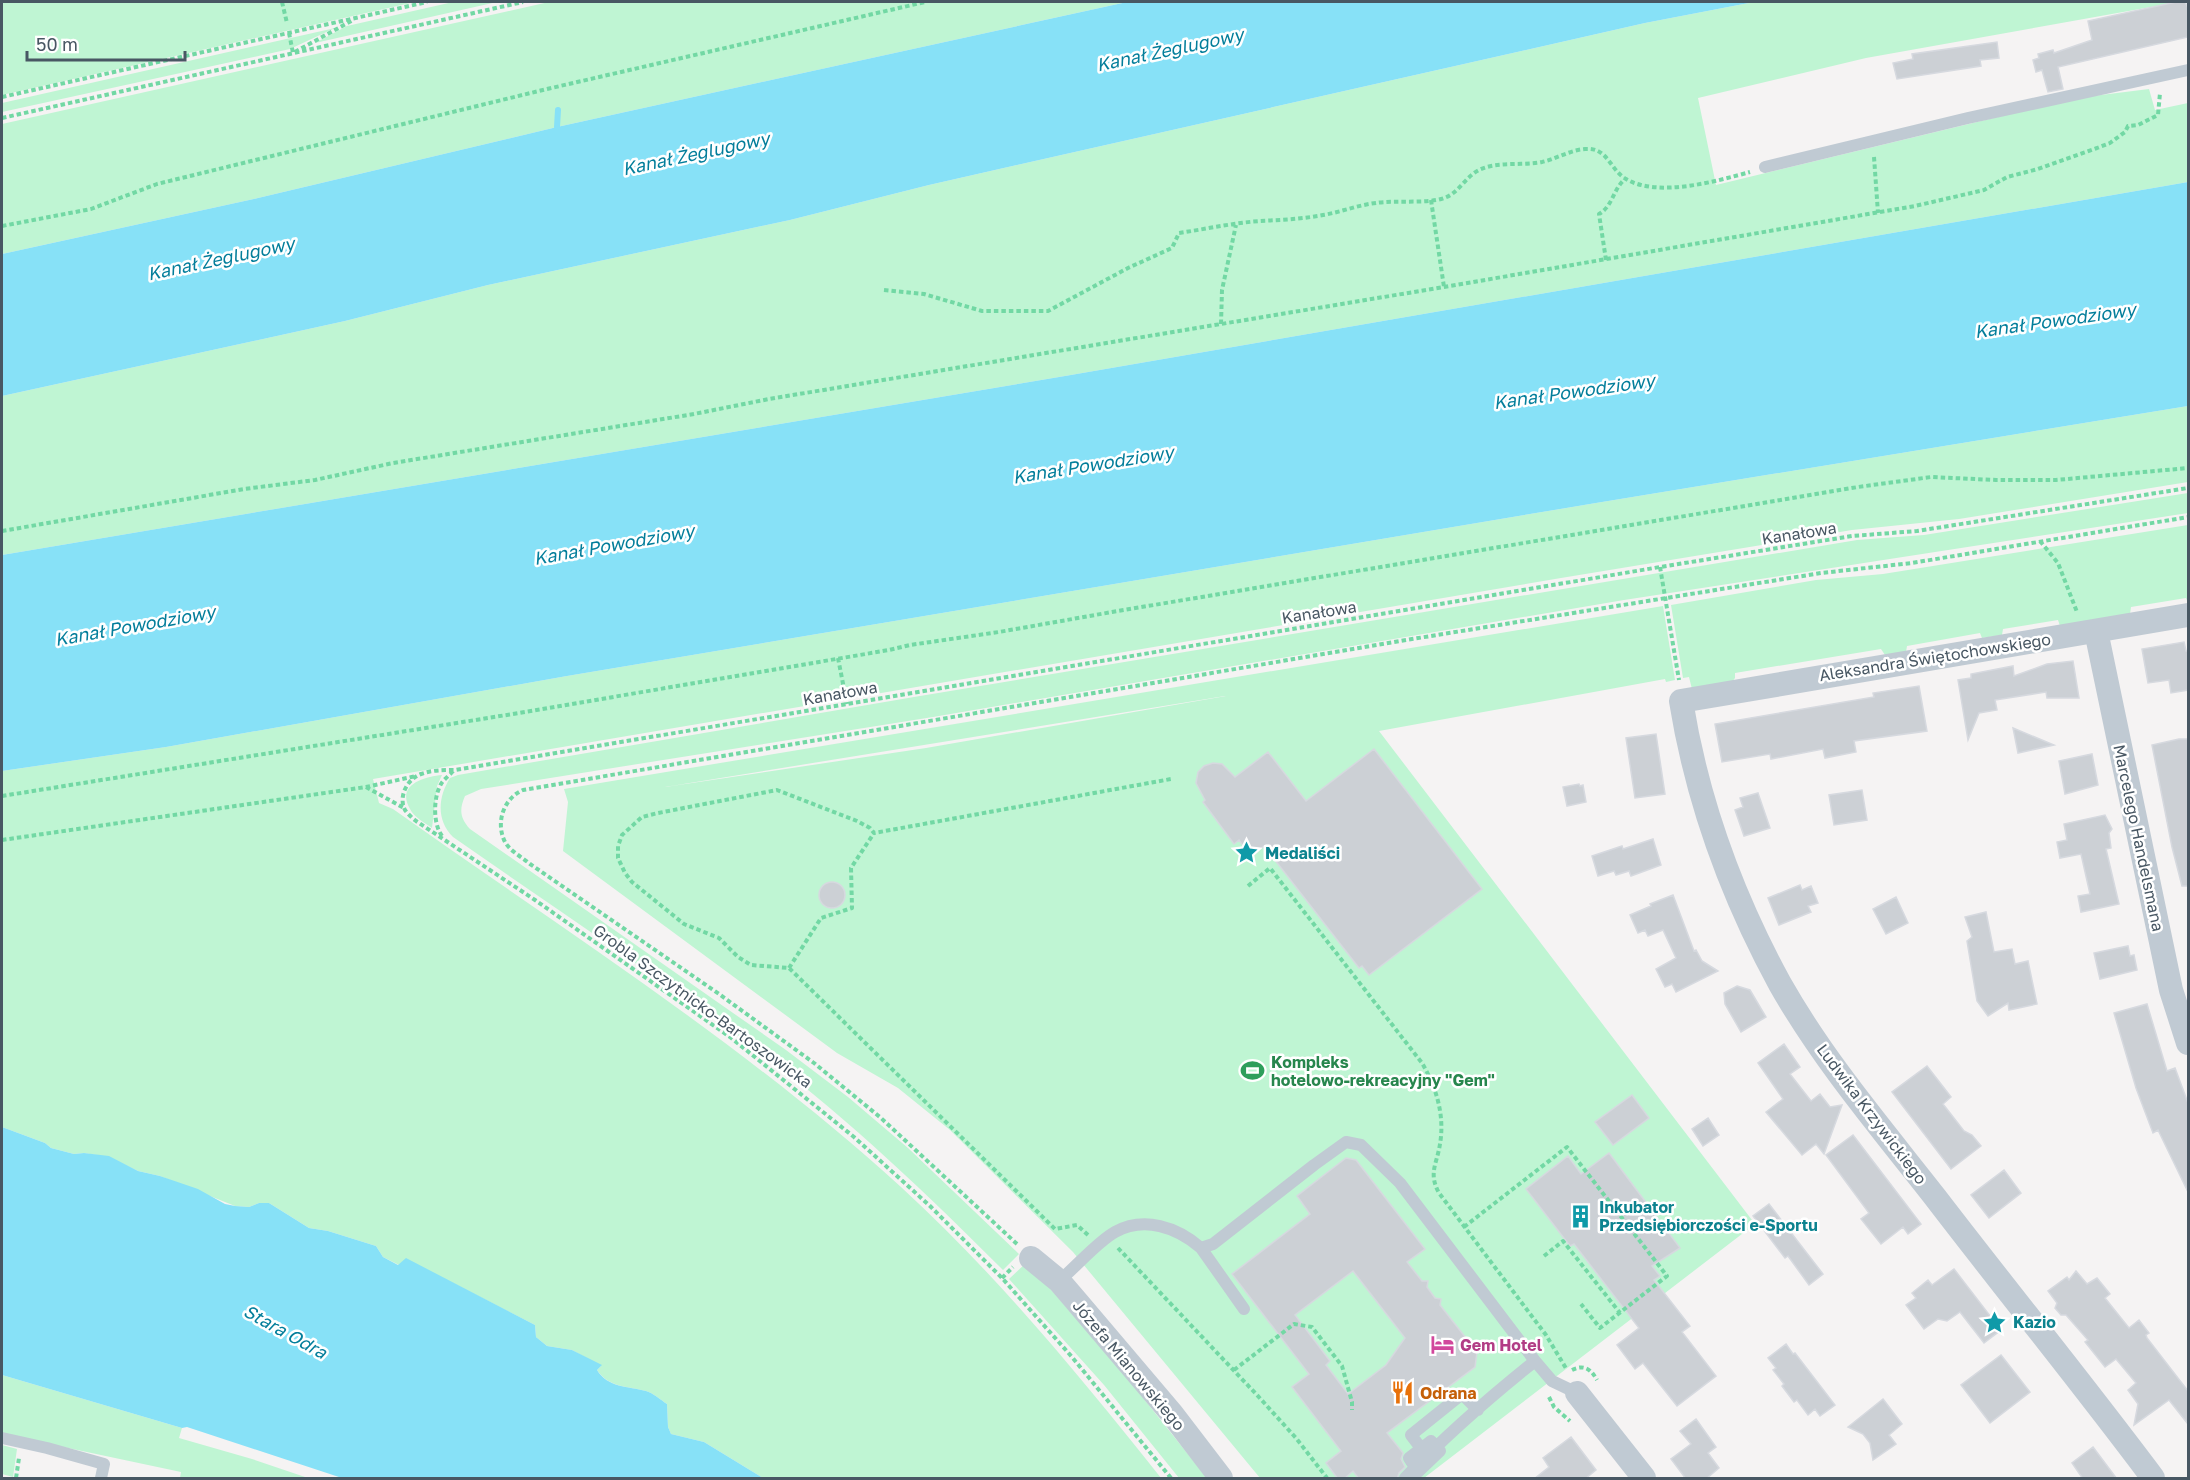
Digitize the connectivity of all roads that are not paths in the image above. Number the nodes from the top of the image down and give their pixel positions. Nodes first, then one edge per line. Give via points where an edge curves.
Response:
1 (2188, 70) edge
2 (1765, 167) road end
3 (2188, 615) edge
4 (2090, 632) junction
5 (1681, 702) joint
6 (2188, 1043) edge
7 (1201, 1248) junction
8 (1031, 1258) road end
9 (1059, 1281) junction
10 (1245, 1309) dead end
11 (1535, 1361) junction
12 (1577, 1392) joint
13 (1478, 1410) junction
14 (2, 1438) edge
15 (1436, 1447) junction
16 (1424, 1452) junction
17 (1416, 1467) junction
18 (101, 1479) edge
19 (1221, 1479) edge
20 (1405, 1479) edge
21 (1644, 1479) edge
22 (2153, 1479) edge

1 - 2 lane
3 - 4 street, Aleksandra Świętochowskiego
4 - 5 street, Aleksandra Świętochowskiego
4 - 6 street, Marcelego Handelsmana via 2171,990
5 - 22 street, Ludwika Krzywickiego via 1704,806 1742,910 1781,985 1844,1080
7 - 9 lane via 1180,1232 1163,1226 1127,1227 1103,1242
7 - 10 lane
7 - 11 lane via 1226,1235 1346,1142 1359,1144 1400,1183
8 - 9 street, Józefa Mianowskiego
9 - 19 street, Józefa Mianowskiego via 1172,1414
11 - 12 lane via 1552,1381
11 - 13 lane
12 - 21 street
13 - 15 lane
13 - 16 lane via 1462,1394 1411,1435
14 - 18 lane via 104,1464
15 - 16 lane
15 - 17 lane via 1440,1451 1418,1472
16 - 17 lane
17 - 20 lane

